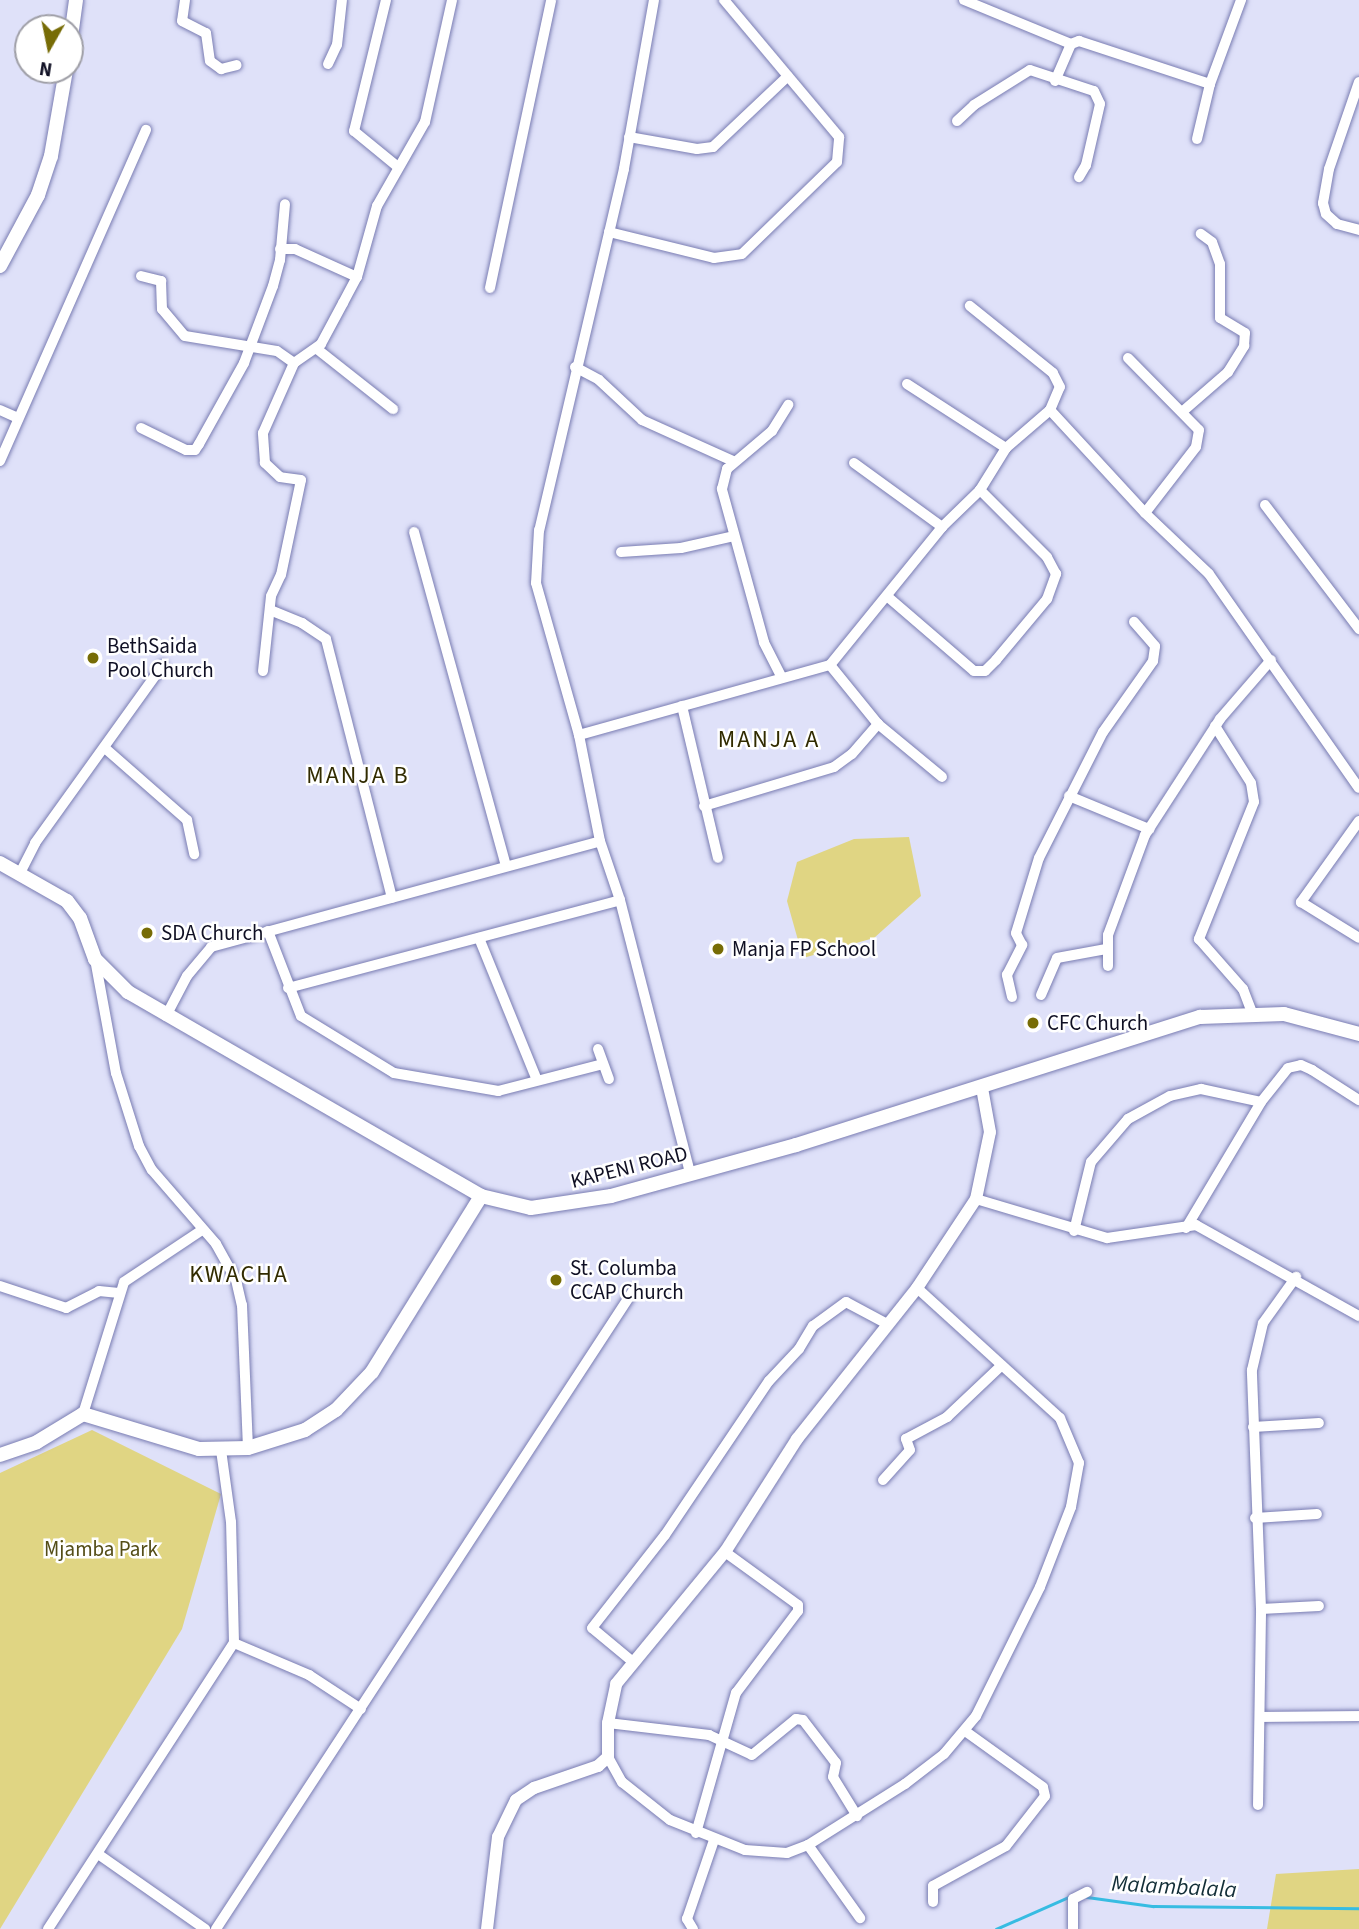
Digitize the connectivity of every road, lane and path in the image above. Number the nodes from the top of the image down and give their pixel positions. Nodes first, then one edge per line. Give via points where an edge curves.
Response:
1 (185, 0) edge
2 (342, 0) edge
3 (386, 0) edge
4 (452, 0) edge
5 (551, 0) edge
6 (654, 0) edge
7 (724, 0) edge
8 (964, 0) edge
9 (1241, 0) edge
10 (1071, 44) junction
11 (328, 64) dead end
12 (237, 65) dead end
13 (788, 76) junction
14 (1055, 81) junction
15 (1359, 82) edge
16 (64, 84) edge
17 (1210, 84) junction
18 (957, 121) dead end
19 (146, 130) dead end
20 (629, 137) junction
21 (1197, 139) dead end
22 (398, 167) junction
23 (1079, 177) dead end
24 (285, 204) dead end
25 (1359, 230) edge
26 (609, 232) junction
27 (1201, 234) dead end
28 (280, 249) junction
29 (0, 266) edge
30 (141, 276) dead end
31 (357, 277) junction
32 (490, 288) dead end
33 (970, 306) dead end
34 (249, 346) junction
35 (317, 349) junction
36 (1128, 358) dead end
37 (294, 363) junction
38 (575, 367) junction
39 (907, 384) dead end
40 (788, 404) dead end
41 (393, 409) dead end
42 (0, 410) edge
43 (1051, 410) junction
44 (1182, 412) junction
45 (18, 418) junction
46 (141, 428) dead end
47 (1006, 448) junction
48 (0, 461) edge
49 (733, 461) junction
50 (854, 463) dead end
51 (980, 490) junction
52 (1265, 505) dead end
53 (1145, 513) junction
54 (942, 527) junction
55 (414, 532) dead end
56 (734, 536) junction
57 (621, 552) dead end
58 (888, 597) junction
59 (270, 610) junction
60 (1134, 622) dead end
61 (1359, 629) edge
62 (1271, 660) junction
63 (163, 664) dead end
64 (830, 665) junction
65 (263, 671) dead end
66 (781, 676) junction
67 (682, 706) junction
68 (878, 724) junction
69 (1215, 726) junction
70 (579, 735) junction
71 (106, 749) junction
72 (942, 777) dead end
73 (1359, 788) edge
74 (1069, 796) junction
75 (704, 806) junction
76 (1359, 821) edge
77 (1149, 829) junction
78 (600, 841) junction
79 (194, 854) dead end
80 (718, 858) dead end
81 (0, 863) edge
82 (506, 864) junction
83 (19, 874) junction
84 (392, 898) junction
85 (620, 900) junction
86 (268, 931) junction
87 (479, 938) junction
88 (1359, 938) edge
89 (1106, 949) junction
90 (95, 958) junction
91 (1108, 966) dead end
92 (288, 988) junction
93 (1041, 995) dead end
94 (1012, 997) dead end
95 (1252, 1012) junction
96 (166, 1016) junction
97 (1359, 1034) edge
98 (598, 1049) dead end
99 (603, 1064) junction
100 (609, 1079) dead end
101 (537, 1080) junction
102 (982, 1088) junction
103 (1359, 1100) edge
104 (1261, 1102) junction
105 (690, 1173) junction
106 (481, 1196) junction
107 (976, 1199) junction
108 (1186, 1228) junction
109 (202, 1230) junction
110 (1074, 1231) junction
111 (1296, 1277) junction
112 (0, 1286) edge
113 (917, 1288) junction
114 (633, 1291) dead end
115 (119, 1293) junction
116 (1359, 1316) edge
117 (887, 1324) junction
118 (1001, 1366) junction
119 (83, 1414) junction
120 (1319, 1423) dead end
121 (1252, 1427) junction
122 (248, 1448) junction
123 (221, 1450) junction
124 (0, 1455) edge
125 (883, 1479) dead end
126 (1317, 1514) dead end
127 (1255, 1518) junction
128 (725, 1552) junction
129 (1319, 1606) dead end
130 (1261, 1609) junction
131 (234, 1643) junction
132 (633, 1662) junction
133 (362, 1710) junction
134 (1359, 1716) edge
135 (1261, 1717) junction
136 (608, 1723) junction
137 (965, 1731) junction
138 (722, 1739) junction
139 (608, 1757) junction
140 (1258, 1805) dead end
141 (857, 1816) junction
142 (696, 1833) junction
143 (714, 1840) junction
144 (808, 1845) junction
145 (98, 1854) junction
146 (1087, 1892) dead end
147 (933, 1902) dead end
148 (860, 1918) dead end
149 (48, 1929) edge
150 (205, 1929) edge
151 (216, 1929) edge
152 (486, 1929) edge
153 (693, 1929) edge
154 (1073, 1929) edge

1 - 12 street via 182,21 206,33 210,61 220,69
2 - 11 street via 337,45
3 - 22 street via 354,131
4 - 22 street via 425,122
5 - 32 street
6 - 20 street
7 - 13 street
8 - 10 street
9 - 17 street
10 - 14 street
10 - 17 street via 1079,41
13 - 20 street via 709,148
13 - 26 street via 839,137 841,150 837,162 742,254 714,258
14 - 18 street via 1030,70 1020,73
14 - 23 street via 1094,91 1099,97 1093,140
15 - 25 street via 1329,169 1323,203 1326,214 1337,224
16 - 29 main road via 51,156 38,195
17 - 21 street
19 - 45 street
20 - 26 street
22 - 31 street via 377,205
24 - 28 street
26 - 38 street
27 - 44 street via 1212,243 1220,264 1220,317 1245,333 1244,346 1228,372
28 - 31 street via 295,249
28 - 34 street via 273,286
30 - 34 street via 161,281 162,309 185,336
31 - 35 street
33 - 43 street via 1053,373 1060,387
34 - 37 street via 277,351
34 - 46 street via 235,382 195,450
35 - 37 street
35 - 41 street
36 - 44 street
37 - 59 street via 263,433 265,463 280,477 300,480
38 - 49 street via 599,380 642,420
38 - 70 street via 538,530 536,583
39 - 47 street
40 - 49 street via 772,431
42 - 45 street
43 - 47 street
43 - 53 street
44 - 53 street via 1199,430 1196,447
45 - 48 street
47 - 51 street
49 - 56 street via 722,489
50 - 54 street
51 - 54 street
51 - 58 street via 1046,557 1056,574 1047,599 996,660 985,671 974,671
52 - 61 street
53 - 62 street via 1209,574
54 - 58 street
55 - 82 street
56 - 57 street via 681,548
56 - 66 street via 764,642
58 - 64 street
59 - 65 street
59 - 84 street via 326,639
60 - 74 street via 1155,646 1153,661 1103,732
62 - 69 street
62 - 73 street
63 - 71 street
64 - 66 street
64 - 68 street
66 - 67 street
67 - 70 street
67 - 75 street
68 - 72 street
68 - 75 street via 834,767
69 - 77 street
69 - 95 street via 1251,783 1254,802 1199,939 1244,989
70 - 78 street
71 - 79 street via 187,820
71 - 83 street via 35,844
74 - 77 street
74 - 94 street via 1039,858 1018,923 1016,933 1022,945 1007,975
75 - 80 street
76 - 88 street via 1301,902
77 - 89 street via 1120,897
78 - 82 street
78 - 85 street
81 - 83 main road, KAPENI ROAD
82 - 84 street
83 - 90 main road, KAPENI ROAD via 67,901 80,918
84 - 86 street
85 - 87 street
85 - 105 street
86 - 92 street
86 - 96 street via 211,947 192,968
87 - 92 street
87 - 101 street
89 - 91 street
89 - 93 street via 1057,958
90 - 96 main road, KAPENI ROAD via 128,992
90 - 109 street via 116,1073 139,1146 152,1170
92 - 101 street via 296,1010 312,1025 394,1073 498,1091
95 - 97 main road, KAPENI ROAD via 1312,1018
95 - 102 main road, KAPENI ROAD via 1200,1017 1131,1036
96 - 106 main road, KAPENI ROAD
98 - 99 street
99 - 100 street
99 - 101 street
102 - 105 main road, KAPENI ROAD
102 - 107 street via 990,1132
103 - 104 street via 1312,1070 1293,1065
104 - 108 street
104 - 110 street via 1201,1089 1170,1096 1128,1119 1091,1162
105 - 106 main road, KAPENI ROAD via 550,1208 505,1204
106 - 122 main road via 372,1372 351,1397 304,1430
107 - 110 street
107 - 113 street
108 - 110 street via 1107,1238
108 - 111 street via 1208,1229
109 - 115 street via 130,1275
109 - 122 street via 229,1263 236,1280 243,1325
111 - 116 street
111 - 121 street via 1263,1323 1256,1344
112 - 115 street via 66,1308 99,1291
113 - 117 street
113 - 118 street
114 - 133 street
115 - 119 street
117 - 128 street via 797,1439
117 - 132 street via 846,1303 813,1326 769,1381 664,1535 592,1628
118 - 125 street via 947,1417 906,1439 910,1450
118 - 137 street via 1060,1418 1075,1447 1078,1480 1014,1646
119 - 123 main road via 161,1441
119 - 124 main road via 44,1439
120 - 121 street
121 - 127 street
122 - 123 main road
123 - 131 street via 231,1522
126 - 127 street
127 - 130 street
128 - 132 street
128 - 138 street via 798,1605 798,1611 736,1693
129 - 130 street
130 - 135 street
131 - 133 street via 309,1675
131 - 145 street
132 - 136 street via 612,1692
133 - 151 street
134 - 135 street
135 - 140 street
136 - 138 street
136 - 139 street
137 - 141 street via 944,1754
137 - 147 street via 1043,1787 1045,1796 1006,1846 933,1886
138 - 141 street via 752,1755 796,1719 803,1720 836,1763 833,1777
138 - 142 street
139 - 142 street via 622,1782 653,1810
139 - 152 street via 582,1773 534,1787 516,1800 498,1837
141 - 144 street
142 - 143 street
143 - 144 street via 775,1854
143 - 153 street via 687,1919
144 - 148 street
145 - 149 street
145 - 150 street
146 - 154 street via 1073,1899

